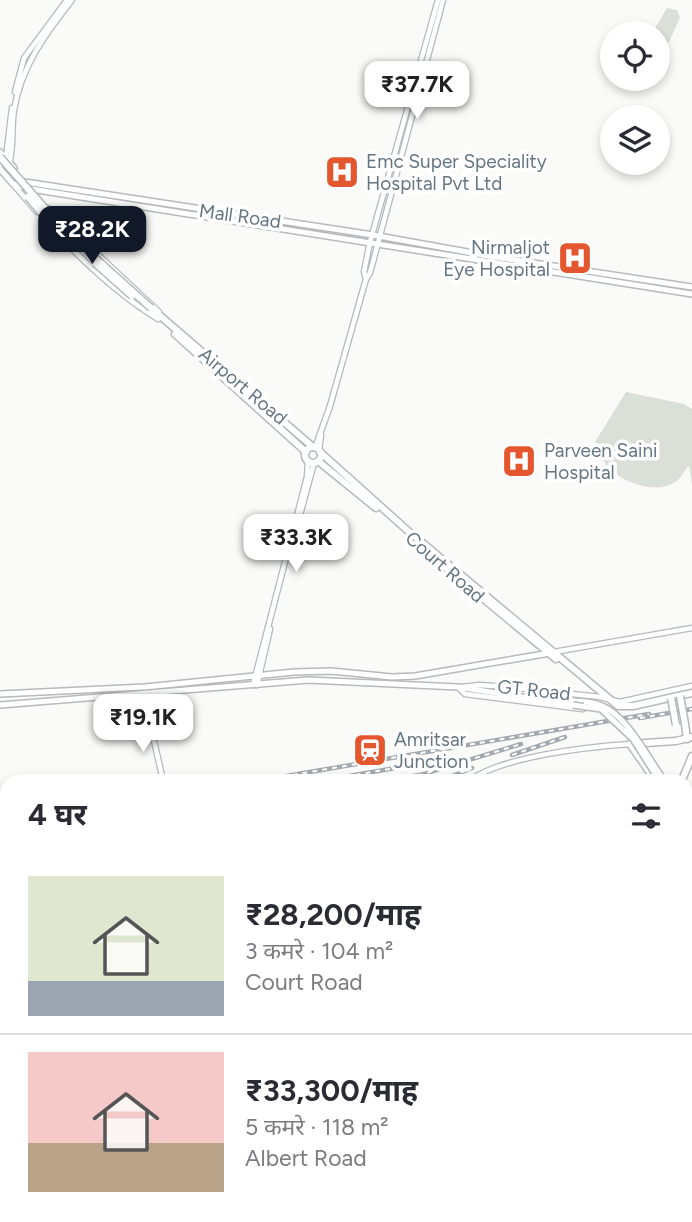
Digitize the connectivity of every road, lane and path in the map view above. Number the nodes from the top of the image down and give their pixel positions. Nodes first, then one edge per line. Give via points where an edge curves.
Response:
1 (69, 0) edge
2 (438, 0) edge
3 (443, 0) edge
4 (0, 152) edge
5 (2, 165) edge
6 (25, 182) junction
7 (13, 184) junction
8 (32, 189) junction
9 (375, 235) junction
10 (373, 243) junction
11 (692, 287) edge
12 (692, 294) edge
13 (150, 309) junction
14 (158, 319) junction
15 (172, 326) junction
16 (317, 449) junction
17 (306, 452) junction
18 (313, 461) junction
19 (692, 628) edge
20 (550, 653) junction
21 (441, 671) junction
22 (256, 676) junction
23 (415, 676) junction
24 (415, 684) junction
25 (255, 685) junction
26 (692, 686) edge
27 (443, 687) junction
28 (458, 687) junction
29 (148, 694) junction
30 (686, 694) edge
31 (0, 695) edge
32 (671, 698) junction
33 (535, 699) junction
34 (609, 700) junction
35 (0, 705) edge
36 (617, 706) junction
37 (691, 737) edge
38 (679, 740) junction
39 (630, 744) junction
40 (692, 756) edge
41 (160, 774) edge
42 (480, 774) edge
43 (652, 774) edge
44 (653, 774) edge
45 (660, 774) edge
46 (686, 774) edge

1 - 5 main road via 24,58
2 - 9 main road
3 - 9 main road
4 - 5 main road
5 - 6 main road
5 - 7 main road
5 - 13 highway, bridge via 61,232
6 - 8 main road
6 - 9 main road, Mall Road
7 - 8 main road, Mall Road
7 - 14 main road via 55,232
8 - 10 main road, Mall Road
8 - 15 main road
9 - 10 main road
9 - 11 main road, Mall Road
10 - 12 main road, Mall Road
10 - 16 main road
13 - 14 highway
13 - 15 highway, Airport Road
14 - 17 highway
15 - 16 highway, Airport Road
16 - 17 highway
16 - 18 highway
16 - 20 highway, Court Road
17 - 18 highway
18 - 20 highway, Court Road
18 - 22 main road
19 - 20 main road
20 - 21 main road
20 - 34 highway
21 - 23 main road
21 - 27 main road via 436,678
22 - 23 main road via 331,671
22 - 25 main road
22 - 31 main road
23 - 24 main road
24 - 25 main road via 308,680
24 - 27 main road
25 - 29 main road
26 - 34 main road, GT Road via 628,702
27 - 28 main road
28 - 33 main road
28 - 34 main road, GT Road via 479,685
28 - 36 main road via 465,694 538,705 591,710
29 - 35 main road
29 - 41 main road
30 - 32 highway, bridge
30 - 37 highway, bridge via 685,724
32 - 36 highway
32 - 38 highway, bridge
33 - 44 main road, bridge via 601,709 633,739
33 - 45 main road, bridge via 602,704 637,737
34 - 36 highway
37 - 38 highway
38 - 39 highway
39 - 42 main road via 520,761
39 - 43 highway
40 - 46 highway

